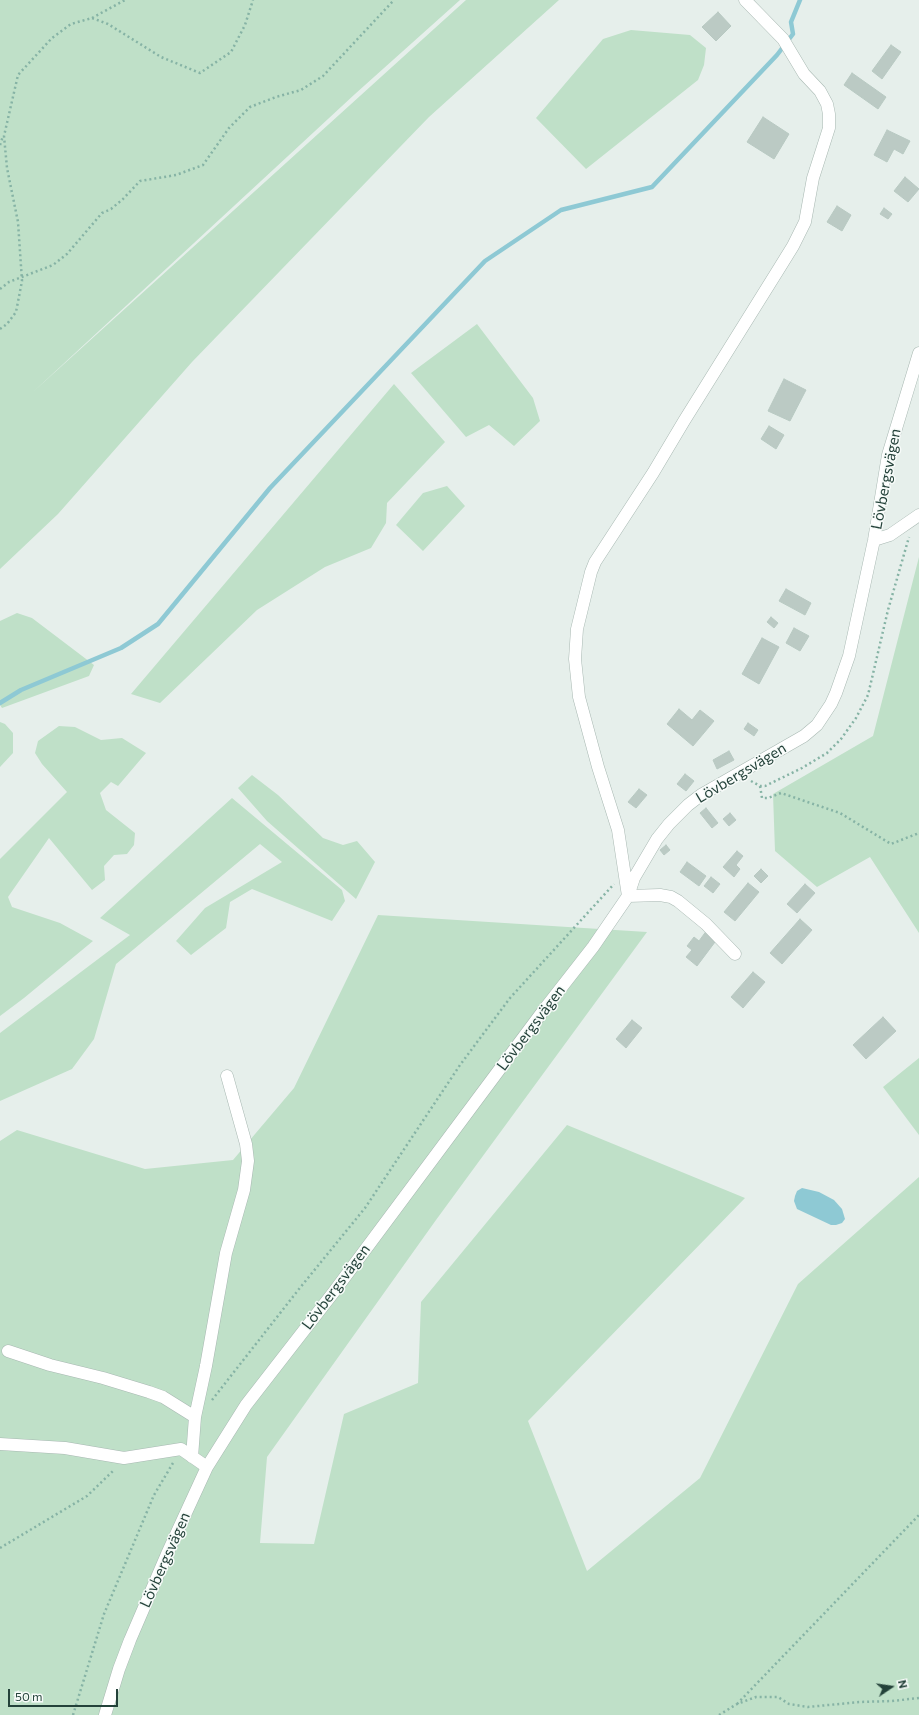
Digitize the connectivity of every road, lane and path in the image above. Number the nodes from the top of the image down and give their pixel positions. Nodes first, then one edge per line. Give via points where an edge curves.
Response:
1 (125, 0) edge
2 (253, 0) edge
3 (394, 0) edge
4 (745, 0) edge
5 (92, 18) junction
6 (4, 136) junction
7 (0, 145) edge
8 (22, 277) junction
9 (0, 289) edge
10 (0, 329) edge
11 (919, 353) edge
12 (917, 517) edge
13 (874, 540) junction
14 (878, 654) dead end
15 (760, 786) dead end
16 (919, 833) edge
17 (624, 874) junction
18 (628, 896) junction
19 (736, 954) dead end
20 (227, 1076) dead end
21 (8, 1351) dead end
22 (210, 1404) dead end
23 (195, 1417) junction
24 (0, 1444) edge
25 (181, 1449) junction
26 (192, 1457) junction
27 (126, 1458) junction
28 (207, 1467) junction
29 (919, 1515) edge
30 (0, 1548) edge
31 (919, 1698) edge
32 (737, 1704) junction
33 (73, 1715) edge
34 (104, 1715) edge
35 (719, 1715) edge

1 - 5 path
2 - 5 path via 231,52 200,72 161,56 108,24
3 - 8 path via 323,76 301,90 250,107 229,128 203,165 176,175 140,181 123,199 102,214 67,254 53,265
4 - 17 street via 783,39 804,74 820,91 827,104 829,128 813,178 805,222 793,246 591,572 577,629 575,659 579,697 618,830
5 - 6 path via 71,24 52,38 18,75
6 - 7 path
6 - 8 path via 7,168 18,222
8 - 9 path
8 - 10 path via 16,312
11 - 13 street, Lövbergsvägen via 888,455
12 - 13 street via 890,536
12 - 14 path via 888,610
13 - 18 street, Lövbergsvägen via 849,656 836,693 823,716 804,736 701,795 677,815 657,839 634,878
15 - 16 path via 762,798 781,793 840,813 891,844
17 - 18 street
17 - 22 path via 510,998 460,1065 365,1208
18 - 19 street via 671,897 706,924
18 - 28 street, Lövbergsvägen via 593,947 246,1405
20 - 23 street via 246,1144 247,1167 244,1190 226,1253
21 - 23 street via 164,1397
23 - 26 street
24 - 27 street via 65,1448
25 - 26 street
25 - 27 street
25 - 33 path via 154,1495 104,1614
26 - 28 street
27 - 30 path via 87,1496
28 - 34 street, Lövbergsvägen via 130,1640
29 - 32 path
31 - 32 path via 808,1707 789,1704 778,1697 756,1697
32 - 35 path

